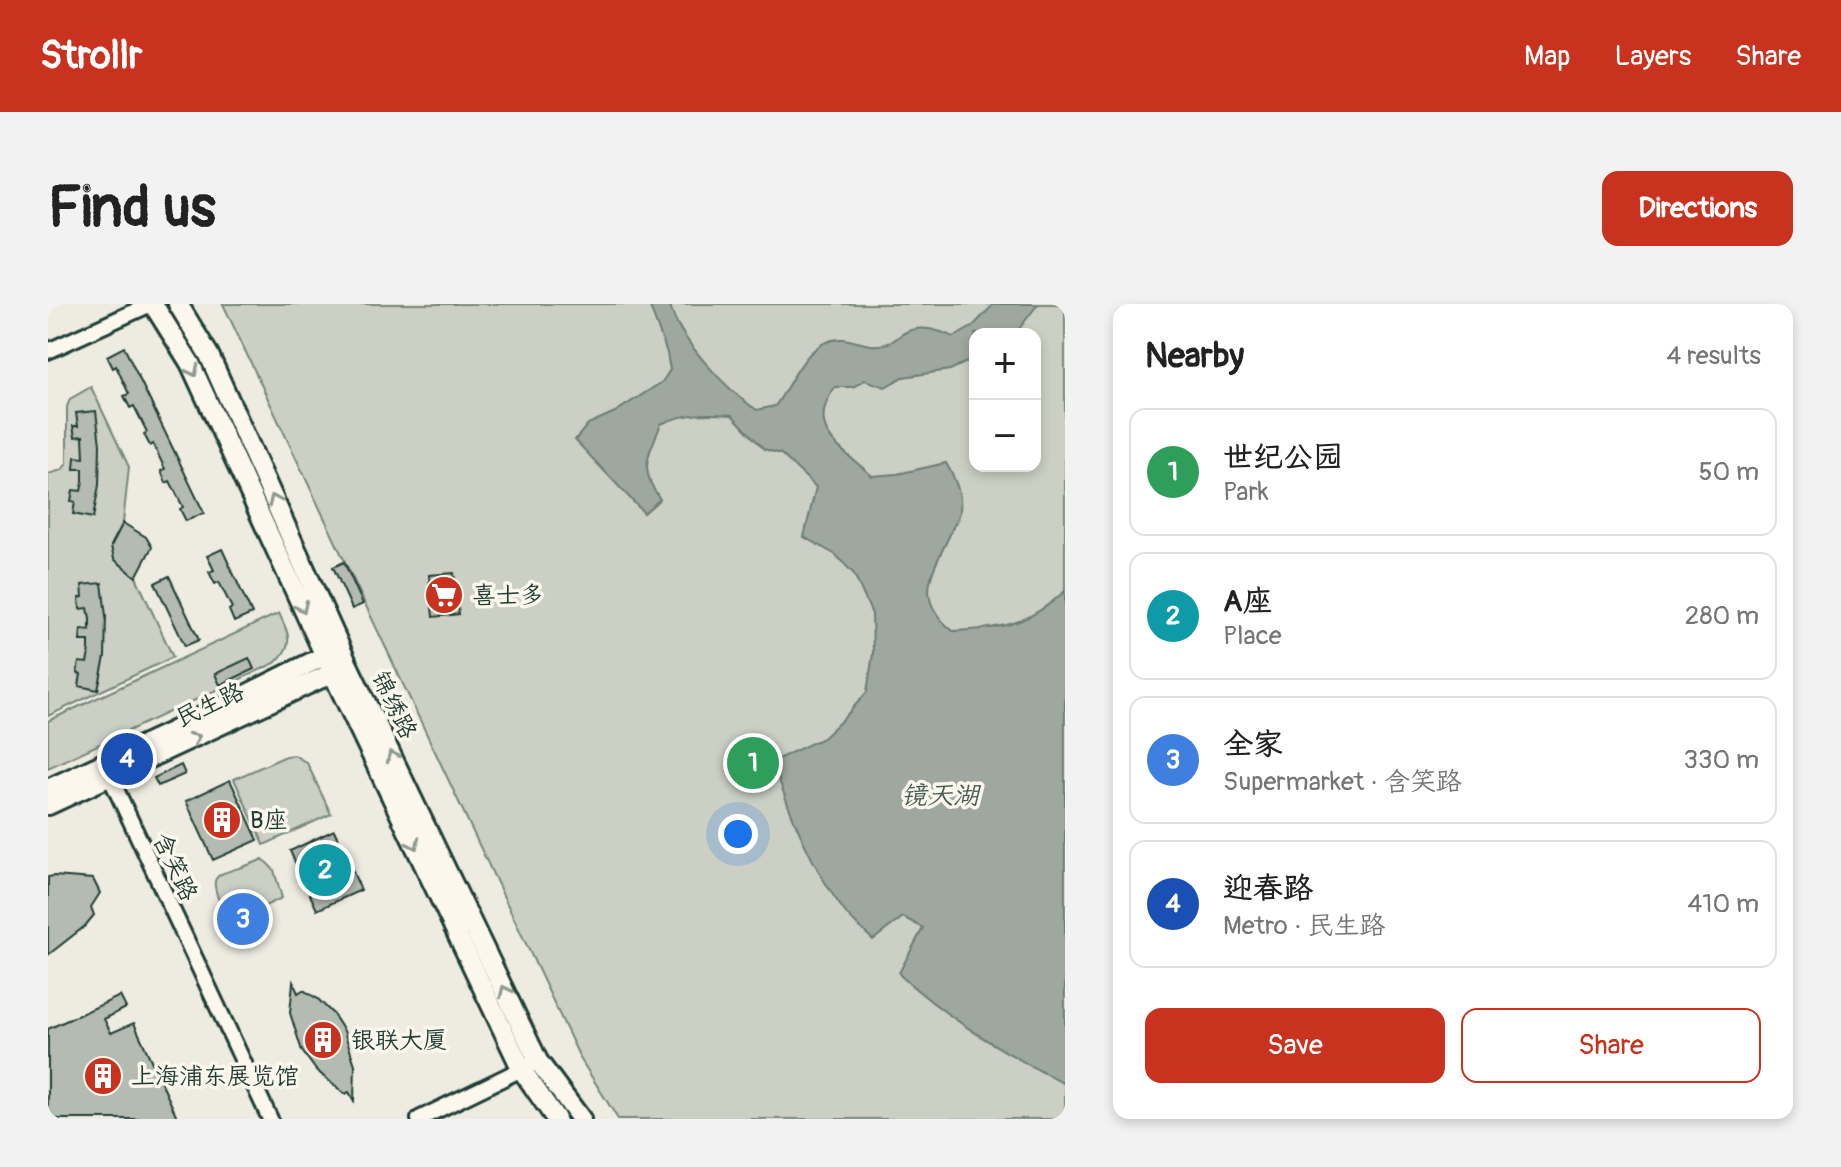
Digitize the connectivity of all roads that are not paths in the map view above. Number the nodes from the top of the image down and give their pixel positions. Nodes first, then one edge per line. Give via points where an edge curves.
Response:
1 (152, 304) edge
2 (178, 304) edge
3 (48, 351) edge
4 (337, 660) junction
5 (107, 771) junction
6 (48, 789) edge
7 (48, 805) edge
8 (530, 1066) junction
9 (270, 1119) edge
10 (419, 1119) edge
11 (556, 1119) edge
12 (581, 1119) edge

1 - 3 street
1 -> 4 main road, 锦绣路 via 190,363
4 -> 2 main road, 锦绣路 via 209,355
4 - 5 main road, 民生路
4 - 8 main road, 锦绣路
5 - 6 main road, 民生路
5 - 7 main road, 民生路
5 - 9 street, 含笑路
8 - 10 street
8 - 11 main road, 锦绣路
8 - 12 main road, 锦绣路

